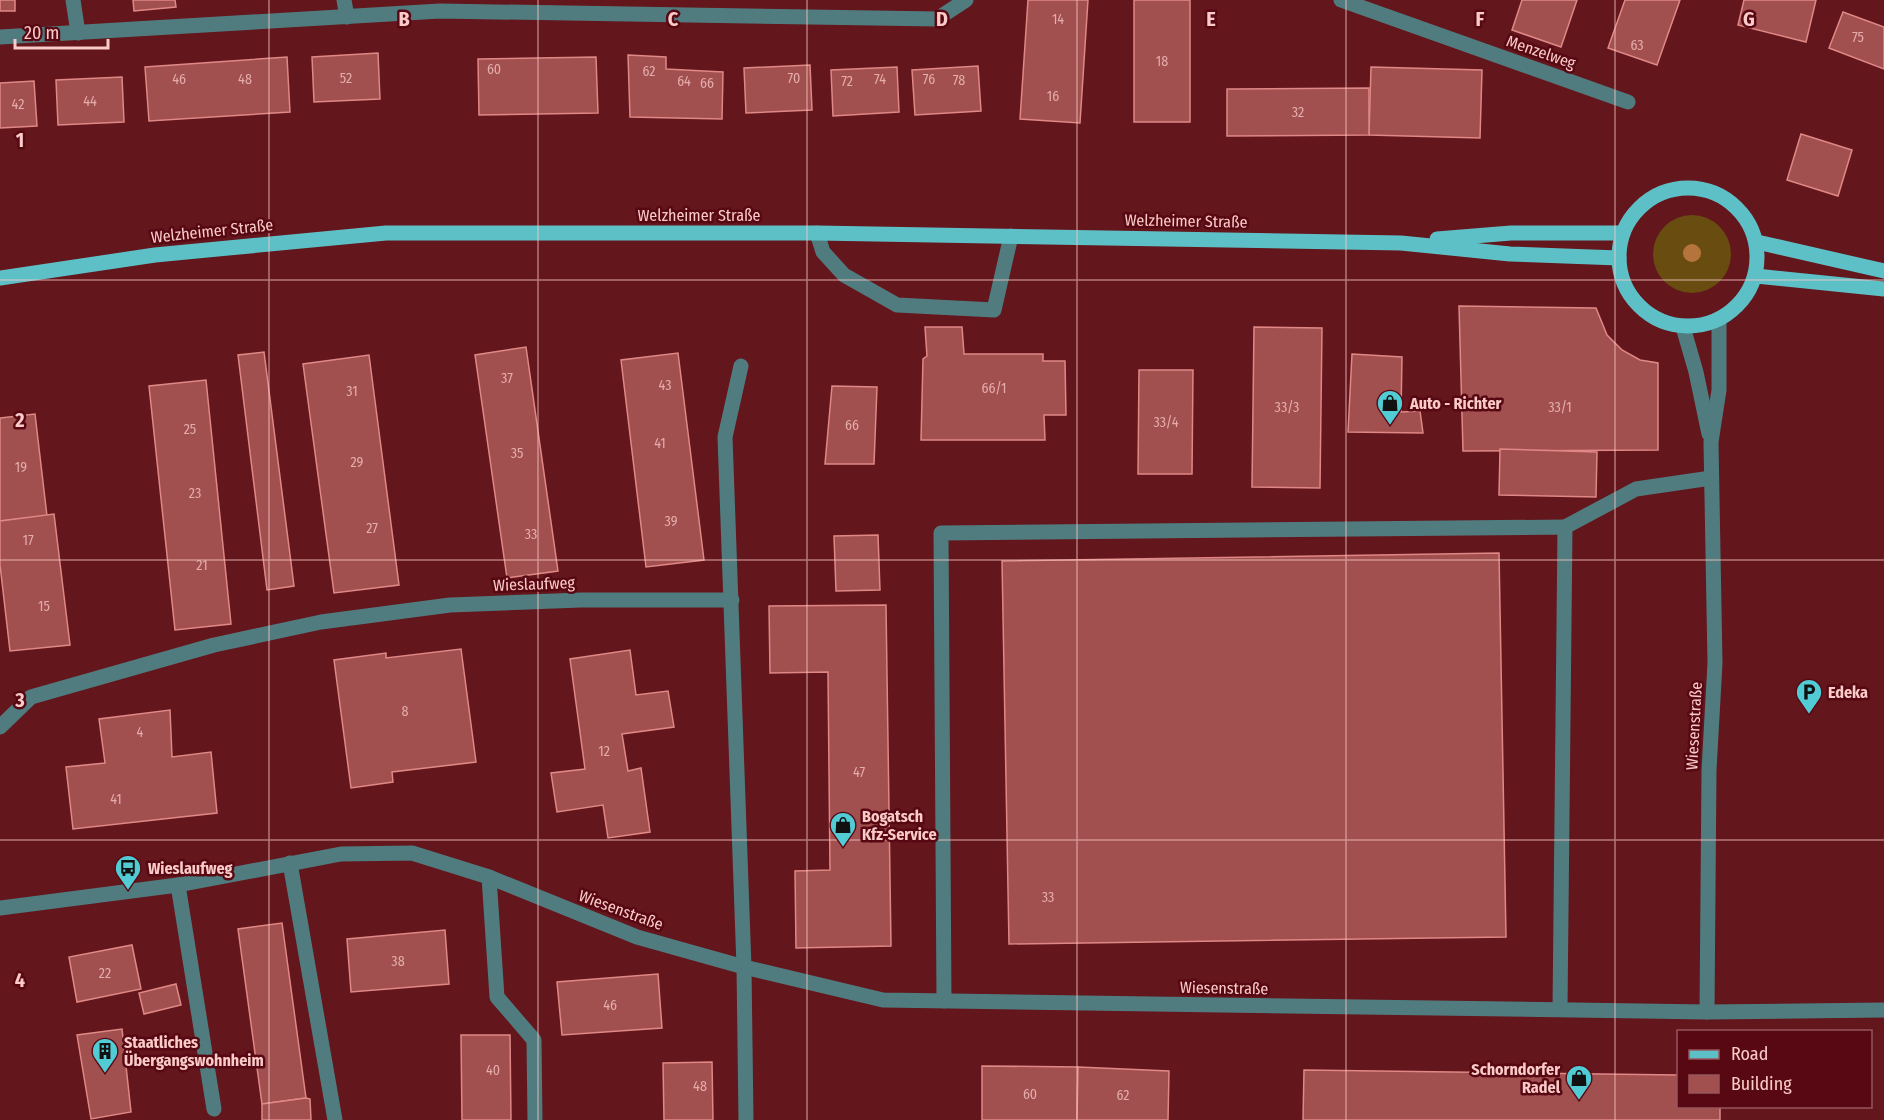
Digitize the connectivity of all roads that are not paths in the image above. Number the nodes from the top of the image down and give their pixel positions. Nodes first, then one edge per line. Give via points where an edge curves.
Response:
1 (73, 0) edge
2 (344, 0) edge
3 (966, 0) edge
4 (1341, 0) edge
5 (440, 5) edge
6 (347, 17) junction
7 (78, 33) junction
8 (0, 37) edge
9 (1629, 102) dead end
10 (817, 233) junction
11 (1623, 233) junction
12 (1011, 236) junction
13 (1757, 242) junction
14 (1401, 243) junction
15 (1619, 258) junction
16 (1884, 271) edge
17 (1756, 276) junction
18 (0, 278) edge
19 (1884, 288) edge
20 (1719, 320) junction
21 (1683, 327) junction
22 (741, 366) dead end
23 (1711, 442) junction
24 (1711, 478) junction
25 (1565, 527) junction
26 (732, 600) junction
27 (0, 727) edge
28 (290, 863) junction
29 (489, 877) junction
30 (178, 885) junction
31 (0, 908) edge
32 (744, 968) junction
33 (944, 1001) junction
34 (1560, 1009) junction
35 (1884, 1010) edge
36 (1707, 1012) junction
37 (214, 1109) dead end
38 (335, 1120) edge
39 (535, 1120) edge
40 (746, 1120) edge

1 - 7 street
2 - 6 street
3 - 5 street via 937,19
4 - 9 street, Menzelweg
5 - 6 street
6 - 7 street
7 - 8 street
10 - 12 main road, Welzheimer Straße
10 - 12 street via 824,252 844,275 897,305 994,310
10 - 18 main road, Welzheimer Straße via 386,233 155,255
11 - 13 main road via 1633,214 1650,199 1670,190 1693,188 1714,192 1734,204 1748,221
11 - 14 main road, Welzheimer Straße via 1511,233
11 - 15 main road
12 - 14 main road, Welzheimer Straße
13 - 16 main road
13 - 17 main road
14 - 15 main road, Welzheimer Straße via 1510,254
15 - 21 main road via 1630,297 1645,312
17 - 19 main road
17 - 20 main road via 1742,302
20 - 21 main road
20 - 23 street, Wiesenstraße via 1719,390
21 - 23 street, Wiesenstraße
22 - 26 street via 725,437
23 - 24 street, Wiesenstraße
24 - 25 street via 1636,489
24 - 36 street, Wiesenstraße via 1715,663 1709,770
25 - 33 street via 940,533
25 - 34 street
26 - 27 street, Wieslaufweg via 450,605 321,622 214,645 31,698
26 - 32 street
28 - 29 street, Wiesenstraße via 341,854 412,854
28 - 30 street, Wiesenstraße
28 - 38 street
29 - 32 street, Wiesenstraße via 637,937
29 - 39 street via 497,997 534,1040
30 - 31 street, Wiesenstraße
30 - 37 street
32 - 33 street, Wiesenstraße via 883,1000
32 - 40 street
33 - 34 street, Wiesenstraße
34 - 36 street, Wiesenstraße
35 - 36 street, Wiesenstraße

